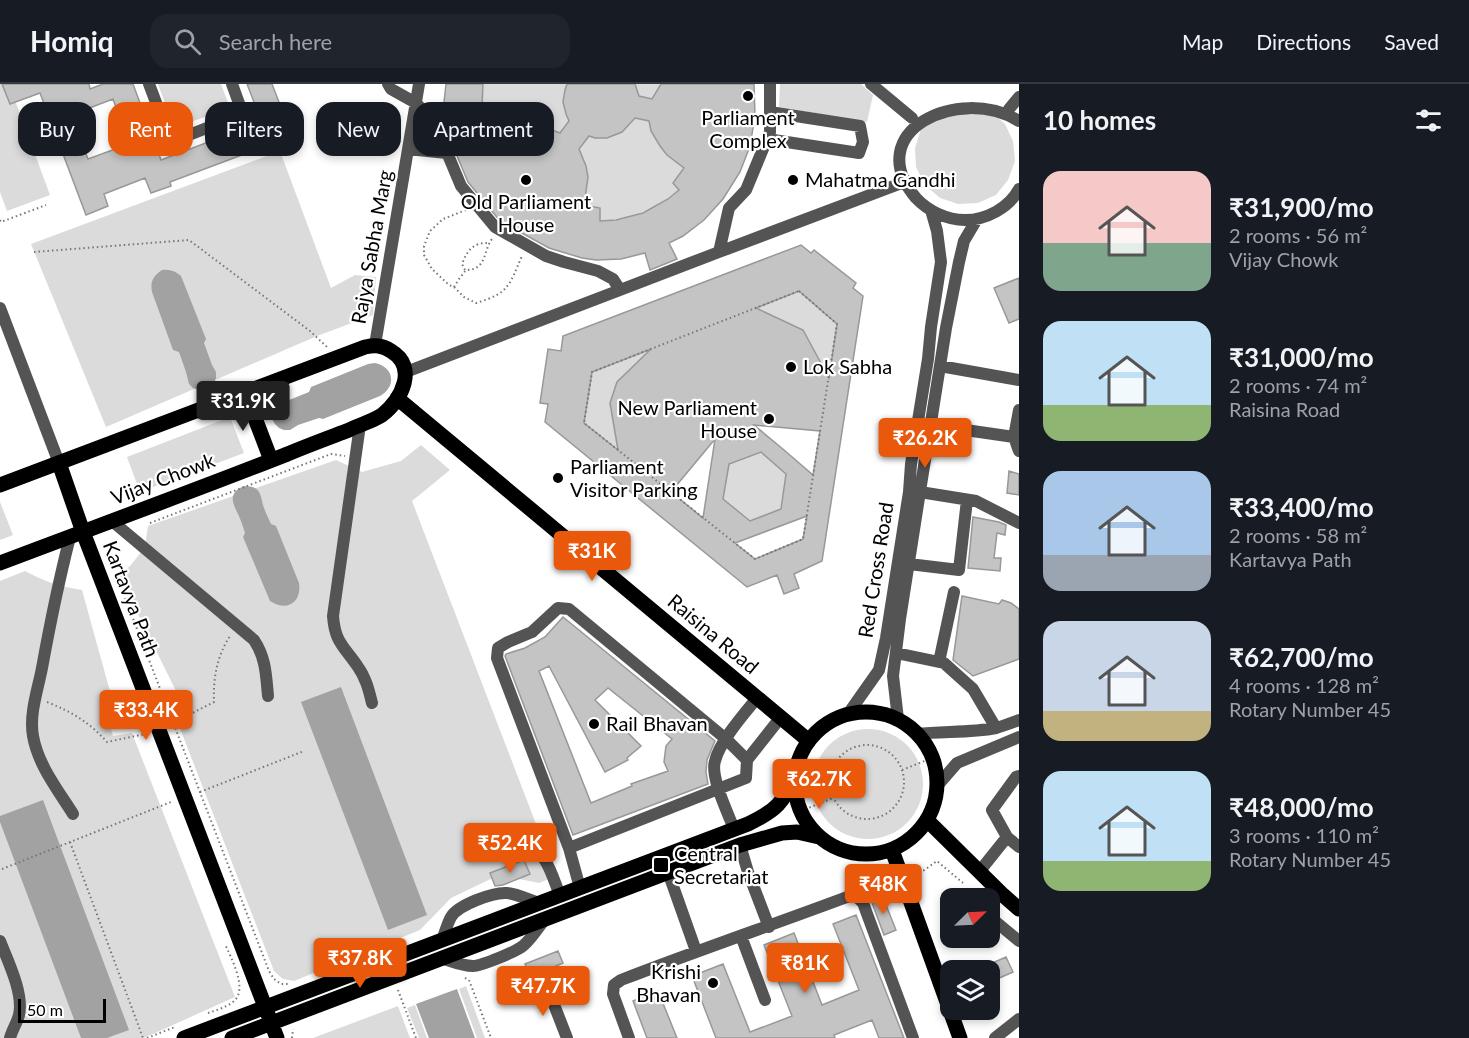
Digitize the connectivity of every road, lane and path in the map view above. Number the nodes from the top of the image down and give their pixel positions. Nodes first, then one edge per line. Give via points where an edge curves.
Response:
1 (149, 84) edge
2 (232, 84) edge
3 (388, 84) edge
4 (419, 84) edge
5 (770, 84) edge
6 (871, 84) edge
7 (1019, 97) edge
8 (997, 99) dead end
9 (414, 102) edge
10 (416, 102) edge
11 (1009, 109) junction
12 (770, 112) junction
13 (413, 120) edge
14 (1019, 121) edge
15 (767, 139) junction
16 (408, 149) junction
17 (413, 150) edge
18 (448, 156) edge
19 (907, 181) junction
20 (1019, 189) edge
21 (46, 205) dead end
22 (477, 206) junction
23 (931, 210) junction
24 (977, 219) junction
25 (0, 220) edge
26 (505, 232) junction
27 (489, 243) junction
28 (526, 244) junction
29 (34, 252) dead end
30 (719, 252) junction
31 (466, 270) junction
32 (454, 287) junction
33 (620, 290) junction
34 (0, 308) edge
35 (837, 324) joint
36 (375, 345) junction
37 (338, 357) junction
38 (940, 366) junction
39 (406, 372) junction
40 (1019, 380) edge
41 (245, 392) junction
42 (397, 398) junction
43 (1019, 410) edge
44 (360, 425) junction
45 (931, 425) junction
46 (1014, 437) junction
47 (1019, 451) edge
48 (348, 457) dead end
49 (271, 460) junction
50 (59, 463) junction
51 (0, 485) edge
52 (920, 492) junction
53 (967, 500) junction
54 (112, 521) junction
55 (150, 523) dead end
56 (1019, 523) edge
57 (77, 534) junction
58 (0, 563) edge
59 (909, 564) junction
60 (117, 577) dead end
61 (954, 592) dead end
62 (232, 634) dead end
63 (896, 653) junction
64 (939, 662) junction
65 (268, 696) dead end
66 (757, 698) junction
67 (47, 702) dead end
68 (372, 703) dead end
69 (848, 714) junction
70 (781, 717) junction
71 (898, 719) junction
72 (1019, 720) edge
73 (173, 723) junction
74 (996, 728) junction
75 (145, 734) dead end
76 (917, 734) junction
77 (1019, 737) edge
78 (726, 739) junction
79 (809, 741) junction
80 (304, 751) dead end
81 (932, 758) junction
82 (747, 760) junction
83 (902, 770) junction
84 (796, 774) junction
85 (1019, 776) edge
86 (938, 786) junction
87 (719, 789) junction
88 (200, 792) junction
89 (833, 798) junction
90 (171, 802) dead end
91 (801, 811) junction
92 (73, 814) dead end
93 (927, 820) junction
94 (734, 829) junction
95 (819, 837) junction
96 (1007, 837) junction
97 (70, 842) junction
98 (740, 845) junction
99 (1019, 847) edge
100 (528, 848) dead end
101 (569, 848) junction
102 (892, 850) junction
103 (2, 869) dead end
104 (668, 872) junction
105 (979, 872) junction
106 (902, 880) junction
107 (580, 888) junction
108 (961, 888) edge
109 (560, 895) junction
110 (856, 897) junction
111 (539, 903) junction
112 (1019, 909) edge
113 (1000, 925) edge
114 (769, 927) junction
115 (222, 936) dead end
116 (741, 936) junction
117 (442, 940) junction
118 (0, 941) edge
119 (1019, 941) edge
120 (696, 951) junction
121 (461, 977) dead end
122 (293, 983) dead end
123 (546, 984) dead end
124 (397, 987) dead end
125 (765, 1000) dead end
126 (266, 1008) junction
127 (206, 1014) dead end
128 (1019, 1019) edge
129 (296, 1027) dead end
130 (274, 1031) edge
131 (181, 1032) edge
132 (10, 1038) edge
133 (145, 1038) edge
134 (232, 1038) edge
135 (292, 1038) edge
136 (416, 1038) edge
137 (491, 1038) edge
138 (567, 1038) edge
139 (629, 1038) edge
140 (913, 1038) edge
141 (960, 1038) edge
142 (995, 1038) edge

1 - 2 street via 169,137 176,140 235,117 240,106
3 - 9 street
4 - 10 street, Rajya Sabha Marg
5 - 12 street
6 - 19 street via 915,114 903,135 900,153
7 - 11 street
8 - 11 street
11 - 14 street
12 - 15 street
12 - 15 street via 860,126 864,142 859,153
13 - 16 street, Rajya Sabha Marg
15 - 30 street via 746,190 729,208
16 - 17 street
16 - 36 street, Rajya Sabha Marg
18 - 22 street via 460,186
19 - 23 street via 920,202
19 - 30 street
20 - 24 street via 1005,206
21 - 25 path
22 - 26 street via 495,227
22 - 32 path via 443,219 430,231 424,246 432,269
23 - 24 street via 953,219
23 - 69 street, Red Cross Road via 941,262 886,638 879,670
24 - 38 street, Red Cross Road via 964,241
26 - 27 path
26 - 28 street
27 - 31 path via 480,265
27 - 31 path via 470,248 462,264
28 - 32 path via 514,277 494,298 476,303
28 - 33 street via 564,262 598,271 613,279
29 - 37 path via 189,240 310,331
30 - 33 street
31 - 32 path
33 - 39 street
34 - 50 street, Kartavya Path
35 - 35 path via 803,539 755,559 584,423 592,372 758,307 799,291
36 - 37 main road
36 - 39 main road via 397,355
37 - 41 main road
38 - 40 street
38 - 45 street, Red Cross Road
39 - 42 main road, Vijay Chowk via 404,389
41 - 49 main road
41 - 50 main road
42 - 44 main road, Vijay Chowk via 382,415
42 - 66 main road, Raisina Road
43 - 46 street
44 - 49 main road, Vijay Chowk
44 - 68 street via 333,616 338,639 366,681
45 - 46 street
45 - 52 street, Red Cross Road
46 - 47 street
48 - 55 path via 331,453
49 - 54 main road, Vijay Chowk
50 - 51 main road
50 - 57 main road, Kartavya Path
52 - 53 street
52 - 59 street, Red Cross Road
53 - 56 street
53 - 59 street via 959,570
54 - 57 main road, Vijay Chowk
54 - 65 street via 254,640 263,658
57 - 58 main road, Vijay Chowk
57 - 92 street via 58,586 33,714 33,736 41,760
57 - 126 main road, Kartavya Path
59 - 63 street, Red Cross Road
60 - 73 path
61 - 64 street
62 - 73 path via 218,661 214,702
63 - 64 street
63 - 71 street, Red Cross Road via 893,676
64 - 74 street via 974,689
66 - 70 main road, Raisina Road
66 - 78 street
67 - 75 path via 83,719 107,742
69 - 71 main road via 874,712
69 - 79 main road via 826,724
70 - 79 main road, Raisina Road
70 - 82 street
71 - 76 main road
72 - 74 street
73 - 88 path
74 - 76 street
76 - 81 main road
77 - 86 street via 957,764
78 - 82 street
78 - 87 street via 714,762
78 - 101 street via 569,609 558,608 532,632 498,648 497,658
79 - 84 main road
80 - 88 path
81 - 83 path
81 - 86 main road
82 - 87 street via 746,778
83 - 89 path via 902,795 896,806 875,819 851,816
83 - 89 path via 896,759 877,746 853,748 835,763 830,786
84 - 91 main road
84 - 94 main road via 778,806
85 - 96 street via 992,810
86 - 93 main road
87 - 94 street
87 - 101 street
88 - 122 path via 269,971 281,984
89 - 91 path
90 - 97 path
91 - 95 main road
93 - 102 main road via 909,841
93 - 105 main road
94 - 107 main road
95 - 98 main road via 782,833
95 - 102 main road via 847,852 870,854
96 - 99 street
96 - 105 street
97 - 103 path
97 - 133 path
98 - 104 main road
98 - 114 street
100 - 109 street via 534,848 545,860
101 - 107 street
102 - 106 main road
104 - 120 street
104 - 130 main road via 441,958
105 - 112 main road
106 - 108 path via 937,861
106 - 110 street
106 - 141 main road
107 - 109 main road
109 - 111 main road
110 - 114 street
110 - 140 street via 863,903
111 - 117 main road
111 - 117 street via 510,893 468,904 451,917
113 - 119 street
114 - 116 street
115 - 127 path via 241,988 233,1002
116 - 120 street
116 - 125 street
117 - 126 main road
118 - 132 street via 20,1003
120 - 139 street via 614,985 613,994
121 - 137 path via 469,980
123 - 138 street
124 - 136 path
126 - 130 main road, Kartavya Path
126 - 131 main road
128 - 142 street
129 - 135 path
130 - 134 main road
131 - 133 path

